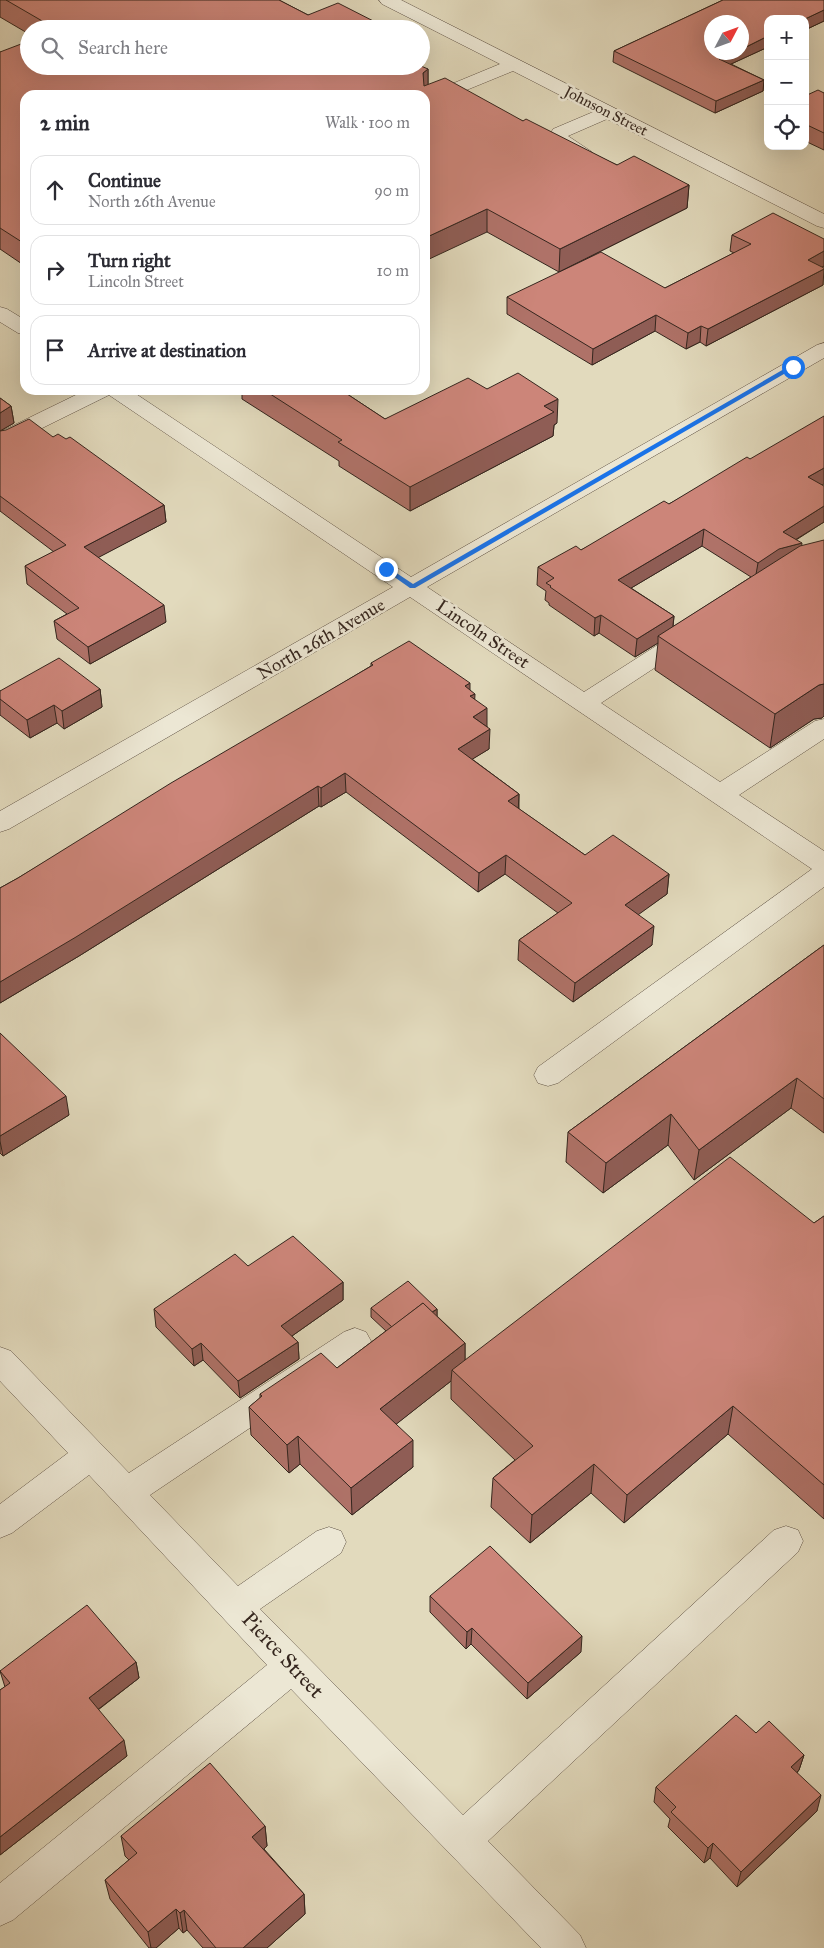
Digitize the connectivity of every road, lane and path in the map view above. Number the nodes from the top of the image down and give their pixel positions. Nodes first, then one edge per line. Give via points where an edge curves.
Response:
1 (388, 0) edge
2 (427, 20) edge
3 (430, 21) edge
4 (514, 64) junction
5 (430, 100) edge
6 (608, 112) junction
7 (602, 165) edge
8 (824, 222) edge
9 (0, 313) edge
10 (20, 326) edge
11 (824, 349) edge
12 (93, 395) edge
13 (124, 395) edge
14 (0, 440) edge
15 (413, 587) junction
16 (706, 624) edge
17 (584, 703) junction
18 (824, 728) edge
19 (721, 794) junction
20 (0, 823) edge
21 (824, 864) edge
22 (824, 874) edge
23 (548, 1075) dead end
24 (354, 1341) dead end
25 (0, 1360) edge
26 (91, 1455) junction
27 (127, 1492) junction
28 (0, 1523) edge
29 (786, 1541) dead end
30 (329, 1542) dead end
31 (238, 1606) junction
32 (292, 1666) junction
33 (463, 1840) junction
34 (0, 1907) edge
35 (568, 1948) edge

1 - 2 street, Johnson Street
3 - 4 street, Johnson Street
4 - 5 street
4 - 6 street, Johnson Street
6 - 7 street via 560,133 557,139
6 - 8 street, Johnson Street
9 - 10 street
11 - 15 street, North 26th Avenue
12 - 14 street
13 - 15 street, Lincoln Street
15 - 17 street, Lincoln Street
15 - 20 street, North 26th Avenue
16 - 17 street
17 - 19 street, Lincoln Street
18 - 19 street
19 - 21 street, Lincoln Street
22 - 23 street
24 - 27 street
25 - 26 street, Pierce Street
26 - 27 street, Pierce Street
26 - 28 street
27 - 31 street, Pierce Street
29 - 33 street
30 - 31 street
31 - 32 street, Pierce Street
32 - 33 street, Pierce Street
32 - 34 street
33 - 35 street, Pierce Street

